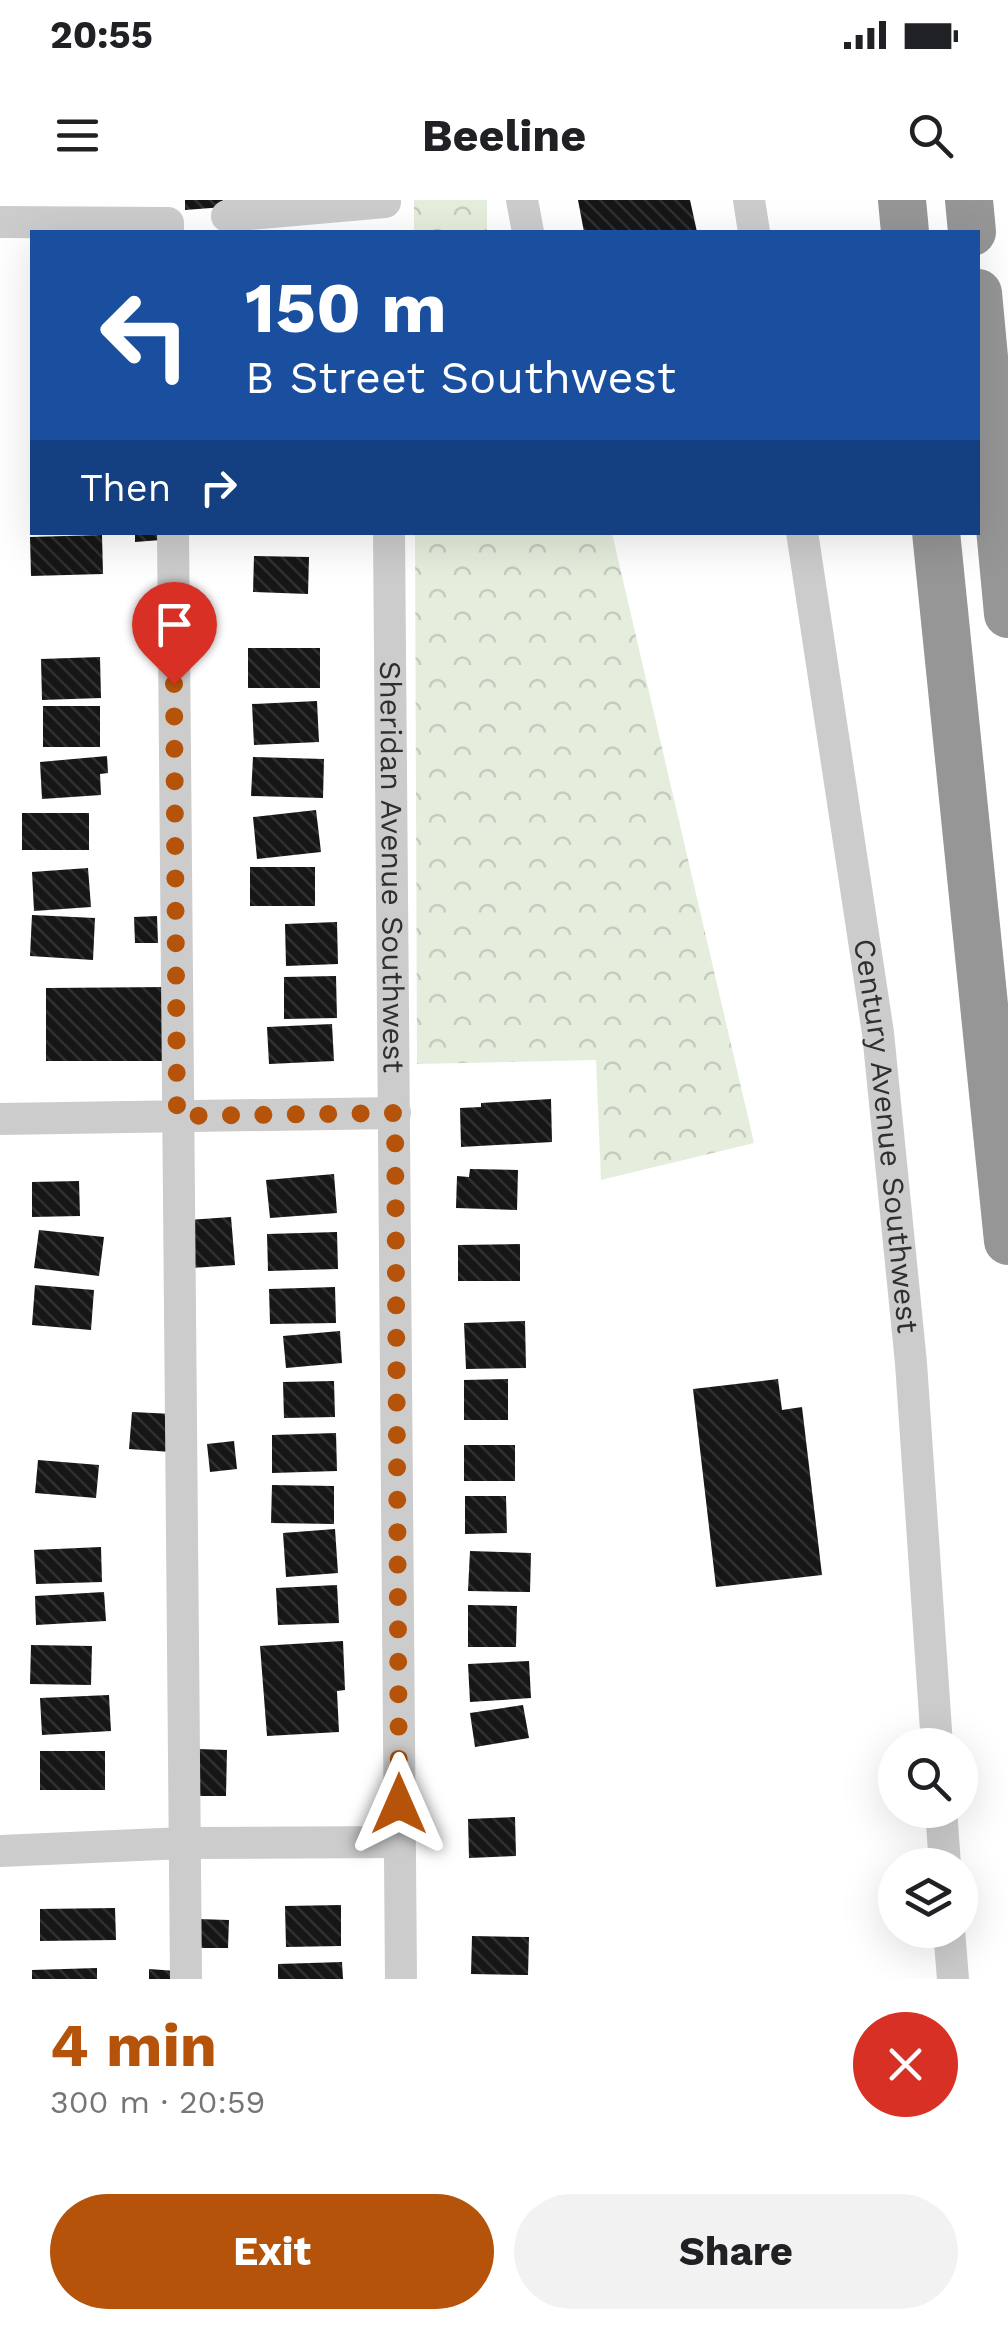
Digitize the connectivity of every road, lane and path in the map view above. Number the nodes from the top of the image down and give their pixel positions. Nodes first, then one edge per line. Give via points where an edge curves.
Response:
1 (522, 200) edge
2 (749, 200) edge
3 (902, 200) edge
4 (968, 200) edge
5 (385, 211) edge
6 (227, 216) dead end
7 (0, 222) edge
8 (168, 228) edge
9 (528, 230) edge
10 (754, 230) edge
11 (906, 230) edge
12 (972, 230) edge
13 (980, 313) edge
14 (172, 535) edge
15 (389, 535) edge
16 (802, 535) edge
17 (936, 535) edge
18 (1008, 614) edge
19 (395, 1113) junction
20 (177, 1116) junction
21 (0, 1120) edge
22 (1008, 1241) edge
23 (936, 1728) edge
24 (400, 1842) junction
25 (184, 1843) junction
26 (0, 1851) edge
27 (950, 1948) edge
28 (186, 1979) edge
29 (400, 1979) edge
30 (953, 1979) edge

1 - 9 street
2 - 10 street
3 - 11 highway
4 - 12 highway
5 - 6 street
7 - 8 street
13 - 18 highway
14 - 20 street
15 - 19 street, Sheridan Avenue Southwest
16 - 23 street, Century Avenue Southwest via 878,1034 911,1363
17 - 22 highway
19 - 20 street
19 - 24 street, Sheridan Avenue Southwest
20 - 21 street
20 - 25 street
24 - 25 street
24 - 29 street, Sheridan Avenue Southwest
25 - 26 street
25 - 28 street
27 - 30 street

